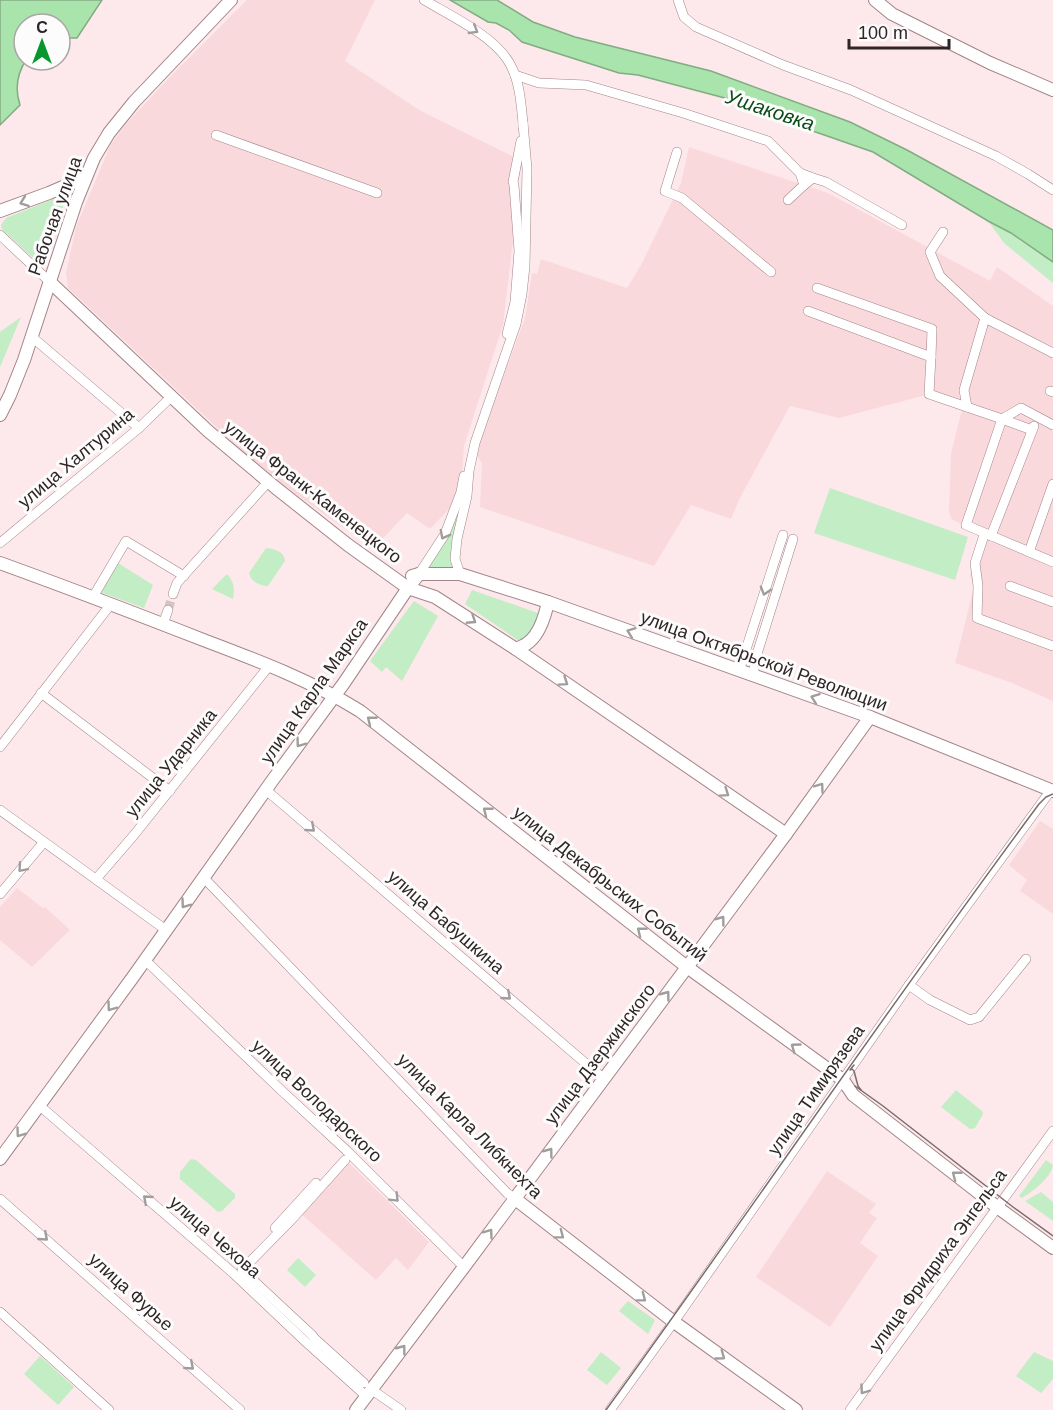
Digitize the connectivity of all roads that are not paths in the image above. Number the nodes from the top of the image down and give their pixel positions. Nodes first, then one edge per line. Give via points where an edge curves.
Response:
1 (231, 0) edge
2 (424, 0) edge
3 (678, 0) edge
4 (875, 0) edge
5 (515, 75) junction
6 (1053, 90) edge
7 (527, 122) junction
8 (216, 135) dead end
9 (677, 152) dead end
10 (800, 173) junction
11 (86, 177) junction
12 (813, 178) junction
13 (526, 183) junction
14 (514, 184) junction
15 (804, 185) junction
16 (1053, 190) edge
17 (377, 193) dead end
18 (788, 200) dead end
19 (0, 211) edge
20 (902, 225) dead end
21 (943, 231) dead end
22 (0, 235) edge
23 (769, 270) dead end
24 (50, 282) junction
25 (817, 288) dead end
26 (808, 311) dead end
27 (985, 318) junction
28 (32, 337) junction
29 (1053, 353) edge
30 (932, 357) junction
31 (171, 397) junction
32 (967, 407) junction
33 (0, 415) edge
34 (1037, 417) dead end
35 (1002, 419) junction
36 (1053, 425) edge
37 (139, 428) junction
38 (1032, 430) junction
39 (268, 482) junction
40 (1053, 484) edge
41 (783, 535) dead end
42 (988, 535) junction
43 (793, 539) dead end
44 (0, 543) edge
45 (1029, 552) junction
46 (1053, 562) edge
47 (0, 563) edge
48 (419, 574) junction
49 (433, 574) junction
50 (460, 574) junction
51 (184, 576) junction
52 (393, 578) junction
53 (1010, 586) dead end
54 (408, 588) junction
55 (427, 593) junction
56 (173, 594) tunnel mouth
57 (93, 597) junction
58 (1053, 602) edge
59 (548, 603) junction
60 (111, 604) junction
61 (168, 610) tunnel mouth
62 (163, 624) junction
63 (1053, 646) edge
64 (516, 649) junction
65 (269, 666) junction
66 (739, 671) junction
67 (753, 675) junction
68 (41, 693) junction
69 (335, 696) junction
70 (870, 717) junction
71 (0, 747) edge
72 (266, 790) junction
73 (1052, 790) edge
74 (170, 791) junction
75 (0, 810) edge
76 (786, 834) junction
77 (44, 842) junction
78 (204, 878) junction
79 (96, 879) junction
80 (0, 894) edge
81 (166, 930) junction
82 (1026, 959) dead end
83 (145, 960) junction
84 (687, 967) junction
85 (909, 985) junction
86 (604, 1079) junction
87 (843, 1080) junction
88 (40, 1106) junction
89 (1053, 1131) edge
90 (346, 1155) junction
91 (0, 1159) edge
92 (0, 1198) edge
93 (514, 1198) junction
94 (997, 1207) junction
95 (1053, 1248) edge
96 (464, 1267) junction
97 (233, 1273) junction
98 (0, 1312) edge
99 (674, 1322) junction
100 (364, 1383) dead end
101 (371, 1394) junction
102 (109, 1410) edge
103 (240, 1410) edge
104 (356, 1410) edge
105 (402, 1410) edge
106 (610, 1410) edge
107 (796, 1410) edge
108 (850, 1410) edge

1 - 11 main road, Рабочая улица via 134,102 105,140
2 -> 5 street via 488,39
3 - 16 street via 684,17 696,27 851,90 996,156
4 - 6 main road via 892,14
5 - 7 street
5 - 10 street via 539,83 586,85 768,141
7 - 13 street
7 - 14 street, улица Карла Маркса
8 - 17 street
9 - 23 street via 665,191 682,198
10 - 12 street
10 - 15 street
11 -> 19 main road
11 - 24 main road, Рабочая улица
12 - 15 street
12 - 20 street
13 - 14 street via 522,189
13 - 50 street via 522,294 516,324 475,442 457,539 455,558
14 -> 48 street, улица Карла Маркса via 519,251 515,302 506,341 474,434 452,518
15 - 18 street
21 - 27 street via 930,252 940,276
22 - 24 street, улица Франк-Каменецкого
24 - 28 main road, Рабочая улица
24 - 31 main road, улица Франк-Каменецкого
25 - 30 street via 932,329
26 - 30 street
27 - 29 street
27 - 32 street via 964,390
28 - 33 main road, Рабочая улица
28 - 37 street
30 - 32 street via 929,394
31 - 37 street, улица Халтурина
31 - 39 main road, улица Франк-Каменецкого
32 - 35 street
34 - 38 street
35 - 36 street via 1021,408
35 - 38 street
35 - 42 street via 966,525
37 - 44 street, улица Халтурина
38 - 42 street
39 - 51 street
39 - 52 main road, улица Франк-Каменецкого
40 - 45 street
41 -> 66 street
42 - 45 street
42 - 63 street via 975,563 977,618
43 - 67 street
45 - 46 street
47 - 57 main road
48 - 49 main road, улица Октябрьской Революции
48 - 52 main road, улица Октябрьской Революции
48 - 54 main road, улица Карла Маркса
49 - 50 main road, улица Октябрьской Революции
49 - 55 main road via 425,578
50 - 59 main road, улица Октябрьской Революции
51 - 56 street
51 - 57 street via 126,542
52 - 54 main road, улица Франк-Каменецкого
53 - 58 street
54 - 55 main road, улица Франк-Каменецкого
54 - 69 main road, улица Карла Маркса
55 -> 64 main road, улица Франк-Каменецкого
57 - 60 main road
59 - 64 main road via 529,643
66 -> 59 main road, улица Октябрьской Революции
60 - 62 main road, улица Декабрьских Событий
60 - 68 street
61 - 62 street
62 - 65 main road, улица Декабрьских Событий
64 -> 76 main road, улица Франк-Каменецкого
65 - 69 main road, улица Декабрьских Событий
65 - 74 street, улица Ударника
66 - 67 main road, улица Октябрьской Революции
70 -> 67 main road, улица Октябрьской Революции
68 - 71 street
68 - 74 street
69 -> 72 main road, улица Карла Маркса
84 -> 69 main road, улица Декабрьских Событий via 360,711
70 - 73 main road, улица Октябрьской Революции
76 -> 70 main road, улица Дзержинского
72 - 78 main road, улица Карла Маркса
72 -> 86 street, улица Бабушкина
73 - 85 street, улица Тимирязева
74 - 79 street, улица Ударника
75 - 77 street
84 -> 76 main road, улица Дзержинского
77 - 79 street
77 -> 80 street
78 -> 81 main road, улица Карла Маркса
78 - 93 street, улица Карла Либкнехта
79 - 81 street
81 - 83 main road, улица Карла Маркса
82 - 85 street via 979,1017 970,1020
83 -> 88 main road, улица Карла Маркса
83 - 90 street, улица Володарского
86 -> 84 main road, улица Дзержинского
87 -> 84 main road, улица Декабрьских Событий
85 - 87 street, улица Тимирязева
93 -> 86 main road, улица Дзержинского
94 -> 87 main road, улица Декабрьских Событий via 853,1095
87 - 99 street, улица Тимирязева
88 -> 91 main road, улица Карла Маркса
97 -> 88 street, улица Чехова
89 - 94 street, улица Фридриха Энгельса
90 -> 96 street, улица Володарского
90 - 97 street
90 - 100 street via 294,1217 242,1270
92 -> 103 street, улица Фурье
96 -> 93 main road, улица Дзержинского
93 -> 99 main road, улица Карла Либкнехта
94 - 95 main road, улица Декабрьских Событий
94 -> 108 street, улица Фридриха Энгельса
101 -> 96 main road, улица Дзержинского
97 - 101 street, улица Чехова via 307,1343
98 - 102 street
99 - 106 street, улица Тимирязева
99 -> 107 main road, улица Карла Либкнехта
101 - 104 main road, улица Дзержинского
101 - 105 street, улица Чехова

